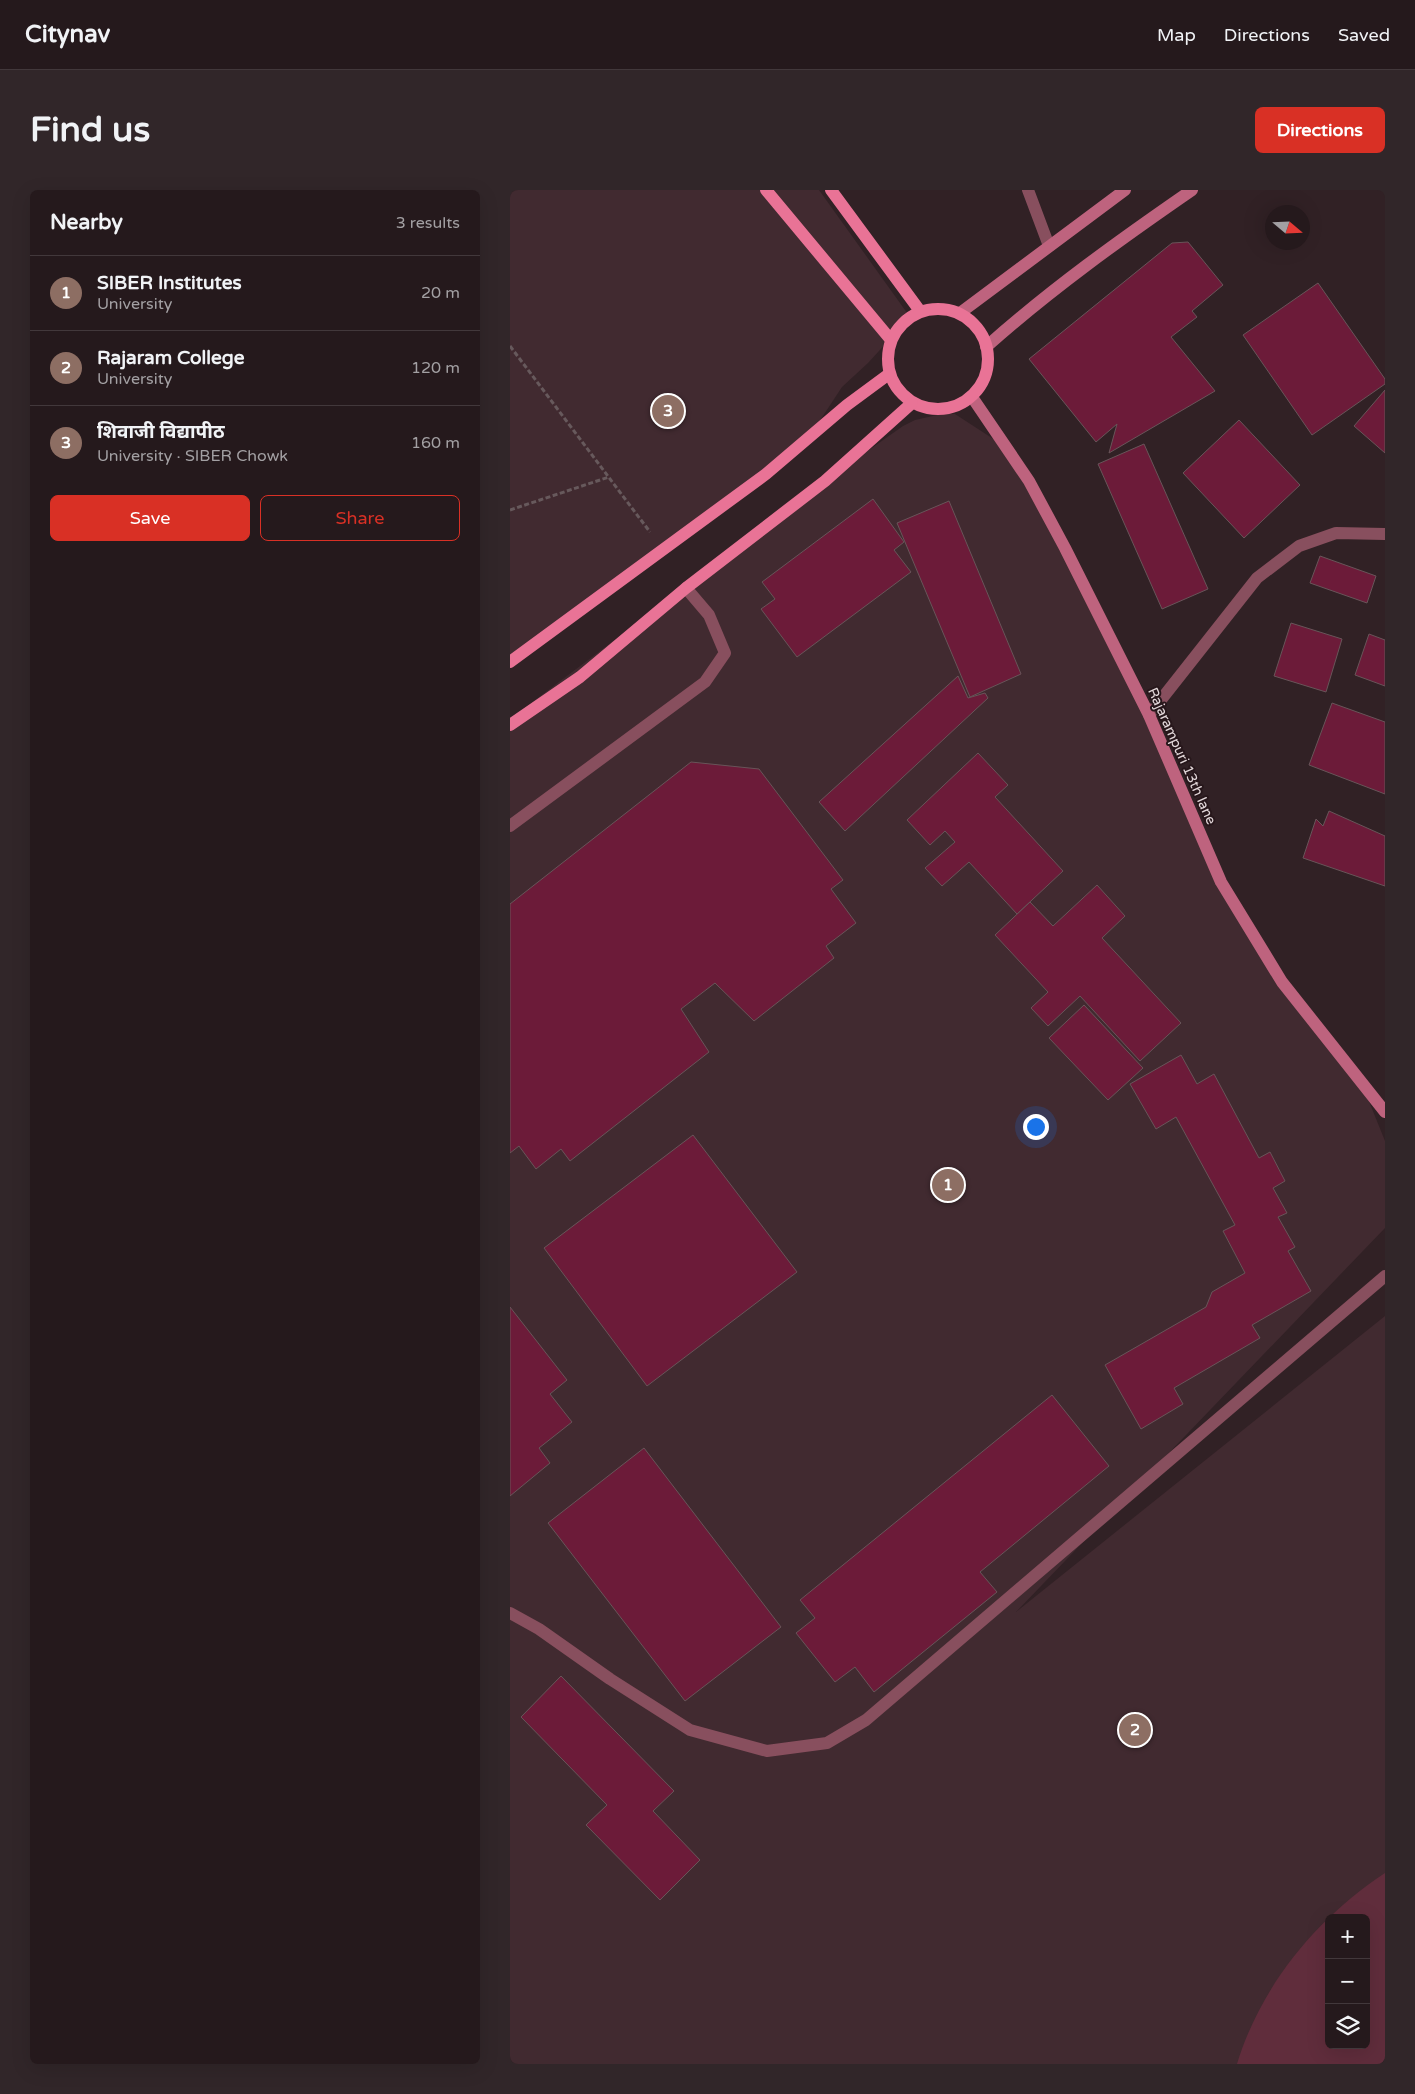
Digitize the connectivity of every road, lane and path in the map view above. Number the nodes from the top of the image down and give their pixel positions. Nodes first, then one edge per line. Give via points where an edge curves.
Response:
1 (766, 190) edge
2 (830, 190) edge
3 (1028, 190) edge
4 (1125, 190) edge
5 (1192, 190) edge
6 (1049, 246) junction
7 (920, 311) junction
8 (960, 313) junction
9 (891, 340) junction
10 (510, 346) edge
11 (986, 347) junction
12 (889, 374) junction
13 (972, 397) junction
14 (912, 403) junction
15 (609, 477) junction
16 (510, 510) edge
17 (1385, 534) edge
18 (664, 550) junction
19 (686, 588) junction
20 (510, 662) edge
21 (1149, 715) junction
22 (510, 724) edge
23 (510, 826) edge
24 (1385, 1112) edge
25 (1385, 1276) edge
26 (510, 1613) edge

1 - 9 main road
2 - 7 main road
3 - 6 street
4 - 6 street
5 - 11 street via 1038,302
6 - 8 street
7 - 8 main road via 935,308
7 - 9 main road via 900,325
8 - 11 main road via 981,334
9 - 12 main road via 886,360
10 - 15 path
11 - 13 main road via 985,377
12 - 14 main road via 894,385
12 - 18 main road via 766,474
13 - 14 main road via 960,406 938,410
13 - 21 street, Rajarampuri 13th lane via 1029,481
14 - 19 main road via 825,481
15 - 16 path
15 - 18 path
17 - 21 street via 1336,532 1299,546 1257,578
18 - 20 main road
19 - 22 main road via 580,676
19 - 23 street via 709,615 725,653 705,682
21 - 24 street, Rajarampuri 13th lane via 1221,882 1282,982
25 - 26 street via 866,1720 827,1743 767,1751 690,1730

